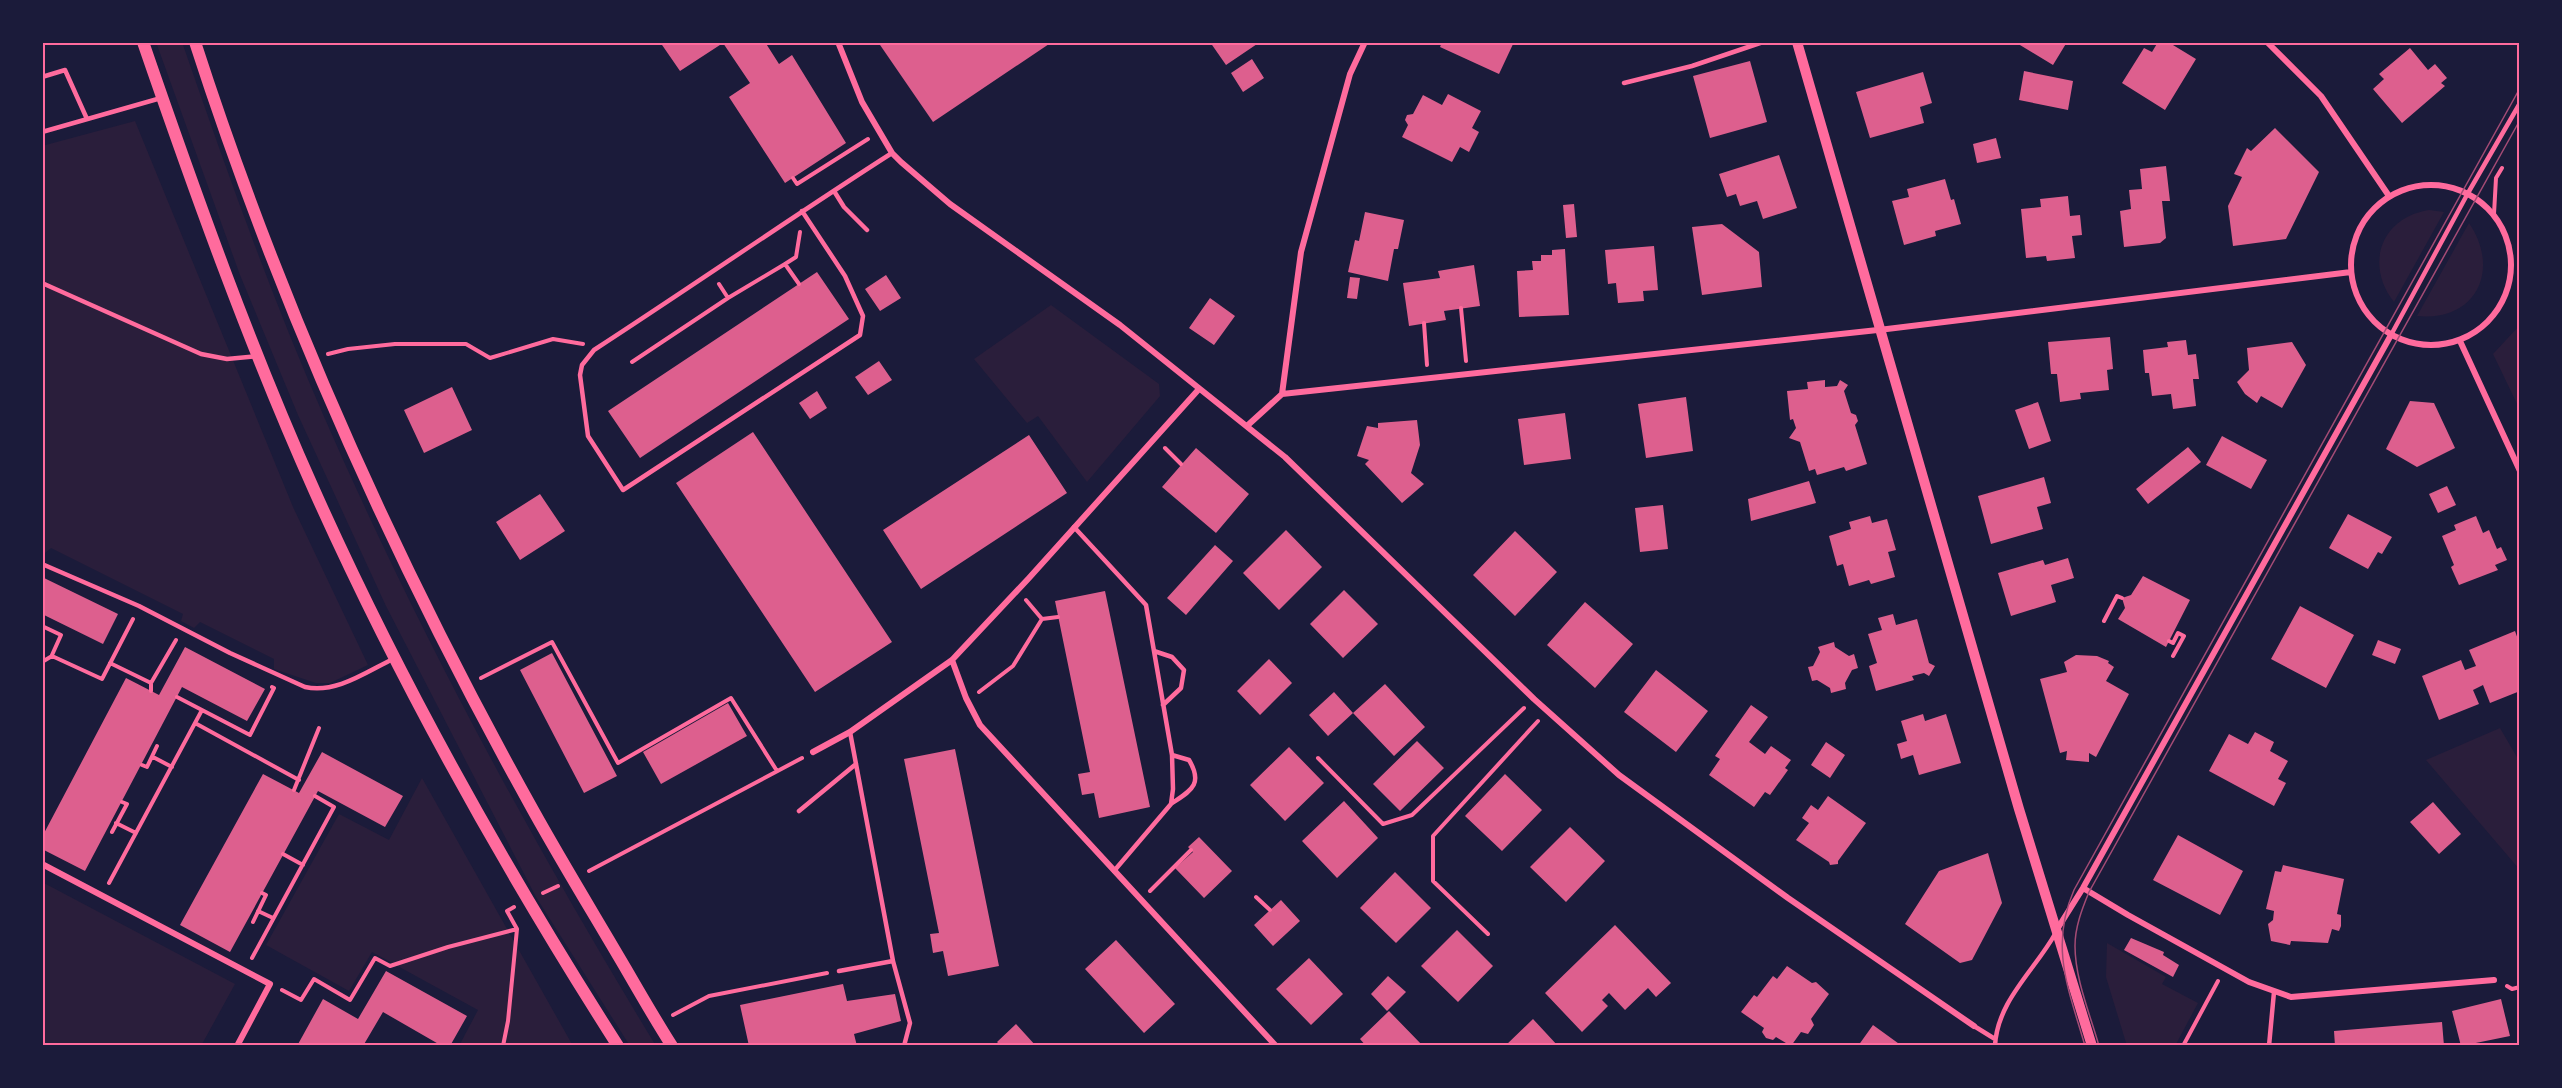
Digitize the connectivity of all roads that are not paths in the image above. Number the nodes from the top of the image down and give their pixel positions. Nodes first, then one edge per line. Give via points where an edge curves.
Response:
1 (143, 42) edge
2 (195, 42) edge
3 (838, 42) edge
4 (1365, 42) edge
5 (1762, 42) edge
6 (1797, 42) edge
7 (2267, 42) edge
8 (42, 77) edge
9 (1624, 82) dead end
10 (162, 98) junction
11 (2520, 103) edge
12 (87, 119) junction
13 (42, 132) edge
14 (892, 153) junction
15 (834, 190) junction
16 (2468, 193) junction
17 (2389, 196) junction
18 (802, 212) junction
19 (867, 230) dead end
20 (2351, 272) junction
21 (42, 283) edge
22 (1880, 329) junction
23 (2391, 335) junction
24 (2460, 341) junction
25 (258, 356) junction
26 (1199, 389) junction
27 (1282, 394) junction
28 (1248, 425) junction
29 (2520, 471) edge
30 (1074, 527) junction
31 (42, 564) edge
32 (1154, 651) junction
33 (396, 658) junction
34 (952, 660) junction
35 (1163, 705) junction
36 (850, 732) junction
37 (813, 752) road end
38 (1172, 755) junction
39 (856, 764) junction
40 (1171, 804) junction
41 (799, 811) dead end
42 (42, 864) edge
43 (1114, 871) junction
44 (2083, 888) junction
45 (2056, 932) junction
46 (893, 961) junction
47 (839, 971) road end
48 (2494, 980) dead end
49 (2274, 992) junction
50 (1974, 1026) joint
51 (1995, 1038) junction
52 (237, 1046) edge
53 (618, 1046) edge
54 (672, 1046) edge
55 (904, 1046) edge
56 (1276, 1046) edge
57 (1995, 1046) edge
58 (2092, 1046) edge
59 (2269, 1046) edge

1 - 10 main road
2 - 54 main road via 259,223 312,357 423,601 572,880
3 - 14 street via 862,102
4 - 27 street via 1350,74 1301,252
5 - 9 lane via 1692,66
6 - 22 street
7 - 17 street via 2320,96
8 - 12 lane via 65,70
10 - 12 lane
10 - 25 main road
11 - 16 lane
12 - 13 lane
14 - 15 lane
14 - 26 street via 950,204 1120,325
15 - 18 lane
15 - 19 lane via 849,214
16 - 17 street via 2437,184 2412,187
16 - 23 lane
16 - 24 street via 2494,214 2507,236 2512,261 2510,286 2499,309 2482,328
17 - 20 street via 2372,210 2359,229 2352,250
18 - 18 lane via 845,276 863,316 860,335 623,490 588,436 580,375 587,358
20 - 22 street
20 - 23 street via 2356,294 2367,314
21 - 25 lane via 201,354 228,359
22 - 27 street
22 - 45 street
23 - 24 street via 2417,345
23 - 44 street
24 - 29 street
25 - 33 main road via 315,493
26 - 28 street
26 - 30 street
27 - 28 street
28 - 50 street via 1547,712 1619,775
30 - 32 lane via 1146,605
30 - 34 street
31 - 33 lane via 317,690 329,689
32 - 35 lane
32 - 35 lane via 1172,657 1184,670 1181,688
33 - 53 main road via 527,901
34 - 36 street
34 - 43 street via 980,725
35 - 38 lane
36 - 37 street
36 - 39 lane
38 - 40 lane
38 - 40 lane via 1189,760 1196,771 1196,781 1191,790
39 - 41 lane
39 - 46 lane
40 - 43 lane
42 - 52 street via 270,984
43 - 56 street
44 - 45 street
44 - 49 street via 2225,969
45 - 51 lane via 2020,983
45 - 58 street
46 - 47 lane
46 - 55 lane via 910,1023
48 - 49 street via 2291,997
49 - 59 lane
50 - 51 lane
51 - 57 lane

